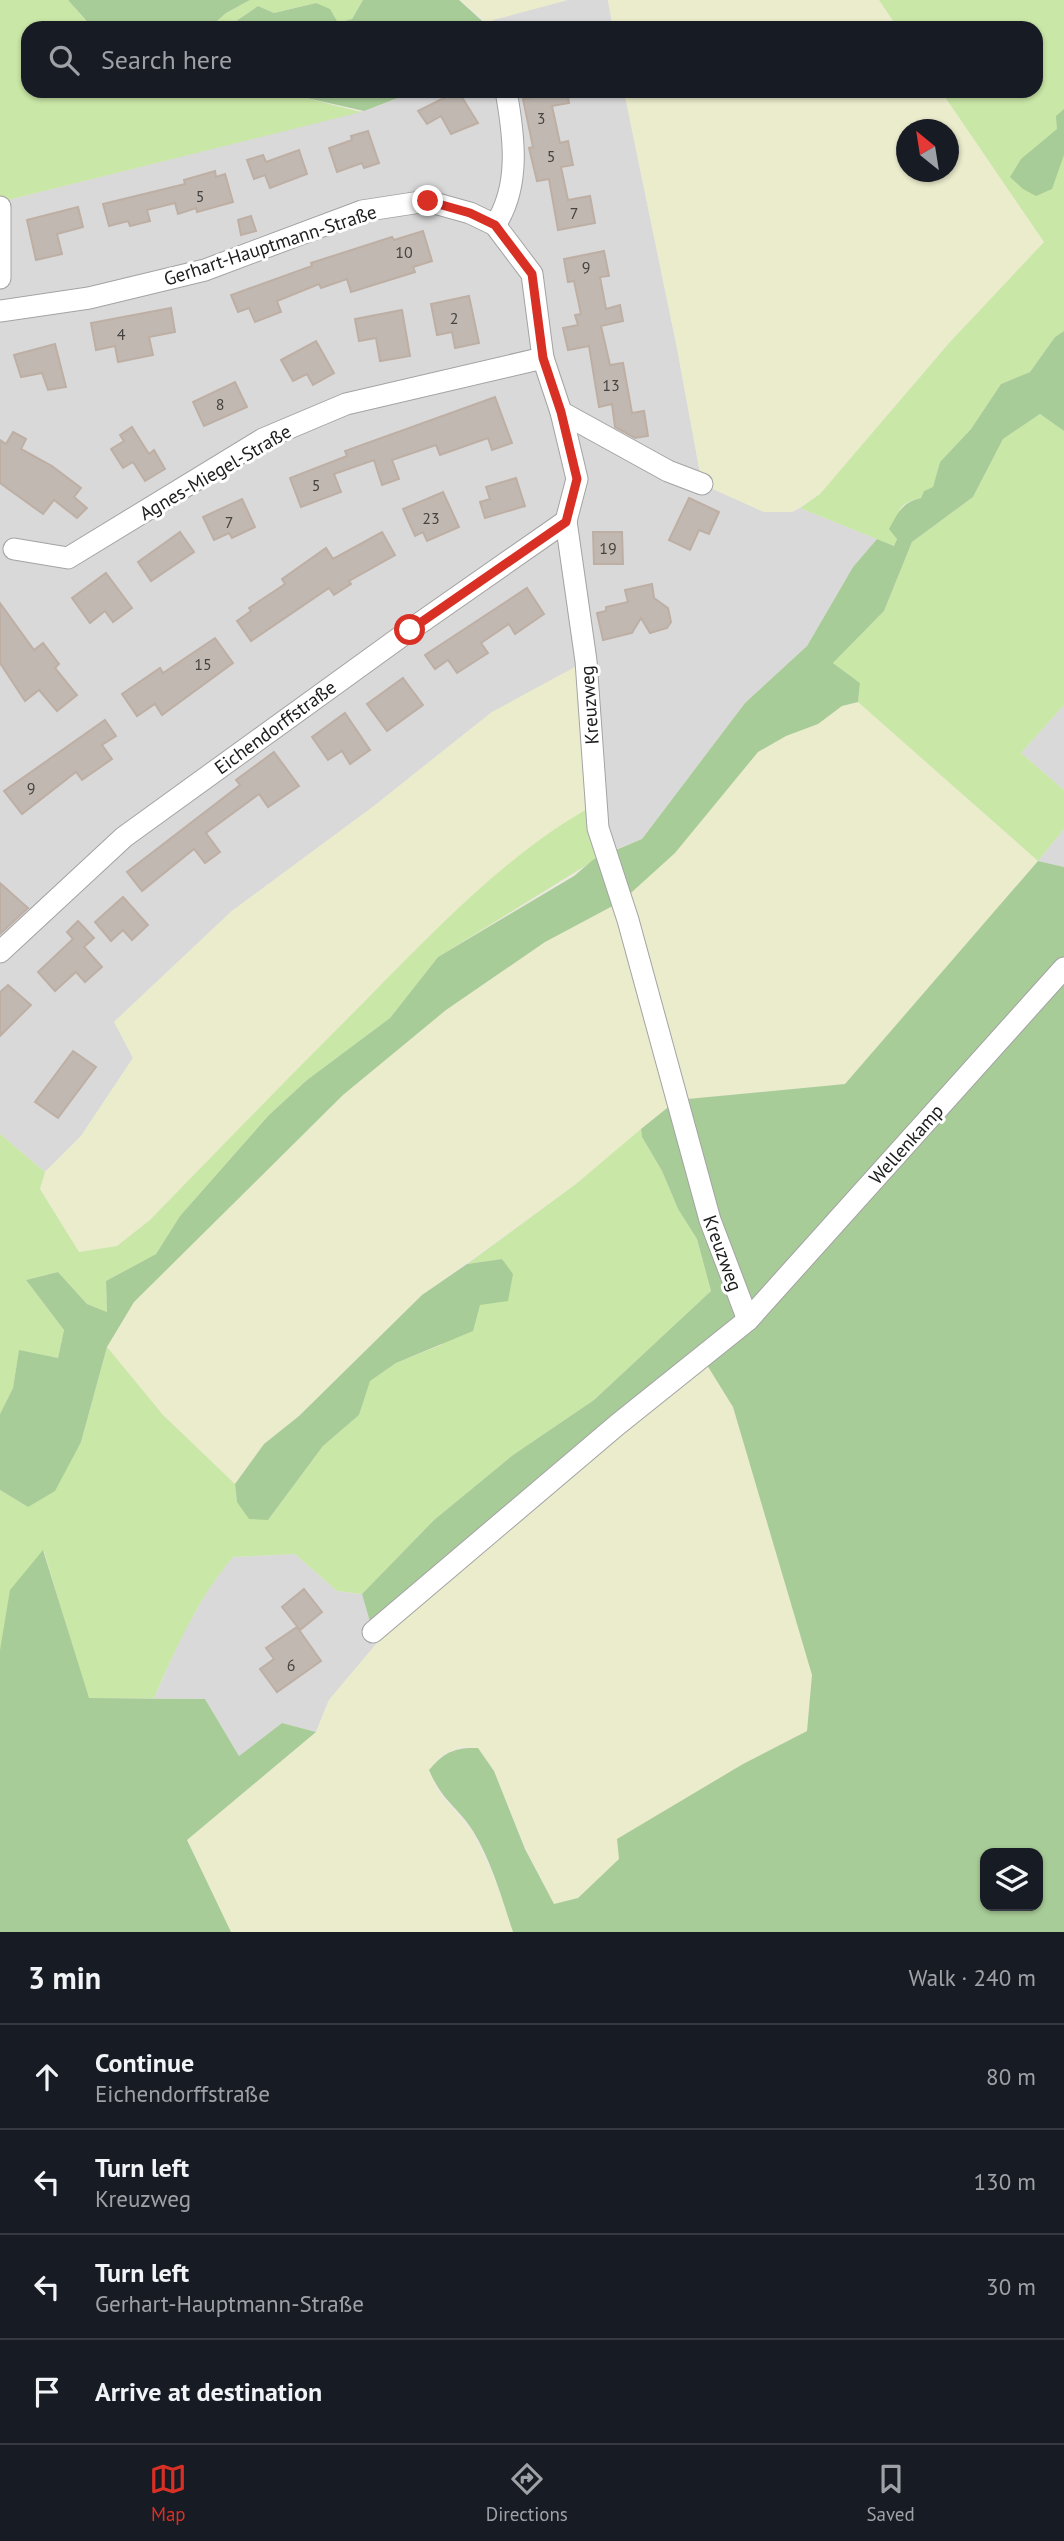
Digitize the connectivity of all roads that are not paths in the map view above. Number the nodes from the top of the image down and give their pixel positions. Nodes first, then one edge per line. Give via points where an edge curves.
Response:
1 (507, 98) edge
2 (0, 207) edge
3 (495, 225) junction
4 (0, 278) edge
5 (0, 311) edge
6 (543, 358) junction
7 (561, 412) junction
8 (702, 484) dead end
9 (566, 522) junction
10 (14, 549) dead end
11 (0, 952) edge
12 (1064, 968) edge
13 (748, 1320) junction
14 (373, 1632) dead end

1 - 3 street via 513,140 512,184 506,209
2 - 4 street
3 - 5 street, Gerhart-Hauptmann-Straße via 428,201 362,211 205,270 89,298
3 - 6 street, Kreuzweg via 532,274
6 - 7 street, Kreuzweg
6 - 10 street, Agnes-Miegel-Straße via 346,404 264,439 68,558
7 - 8 street via 668,471
7 - 9 street, Kreuzweg via 577,479
9 - 11 street, Eichendorffstraße via 124,837
9 - 13 street, Kreuzweg via 586,661 598,828 628,919 710,1220
12 - 13 street, Wellenkamp
13 - 14 street, Wellenkamp

